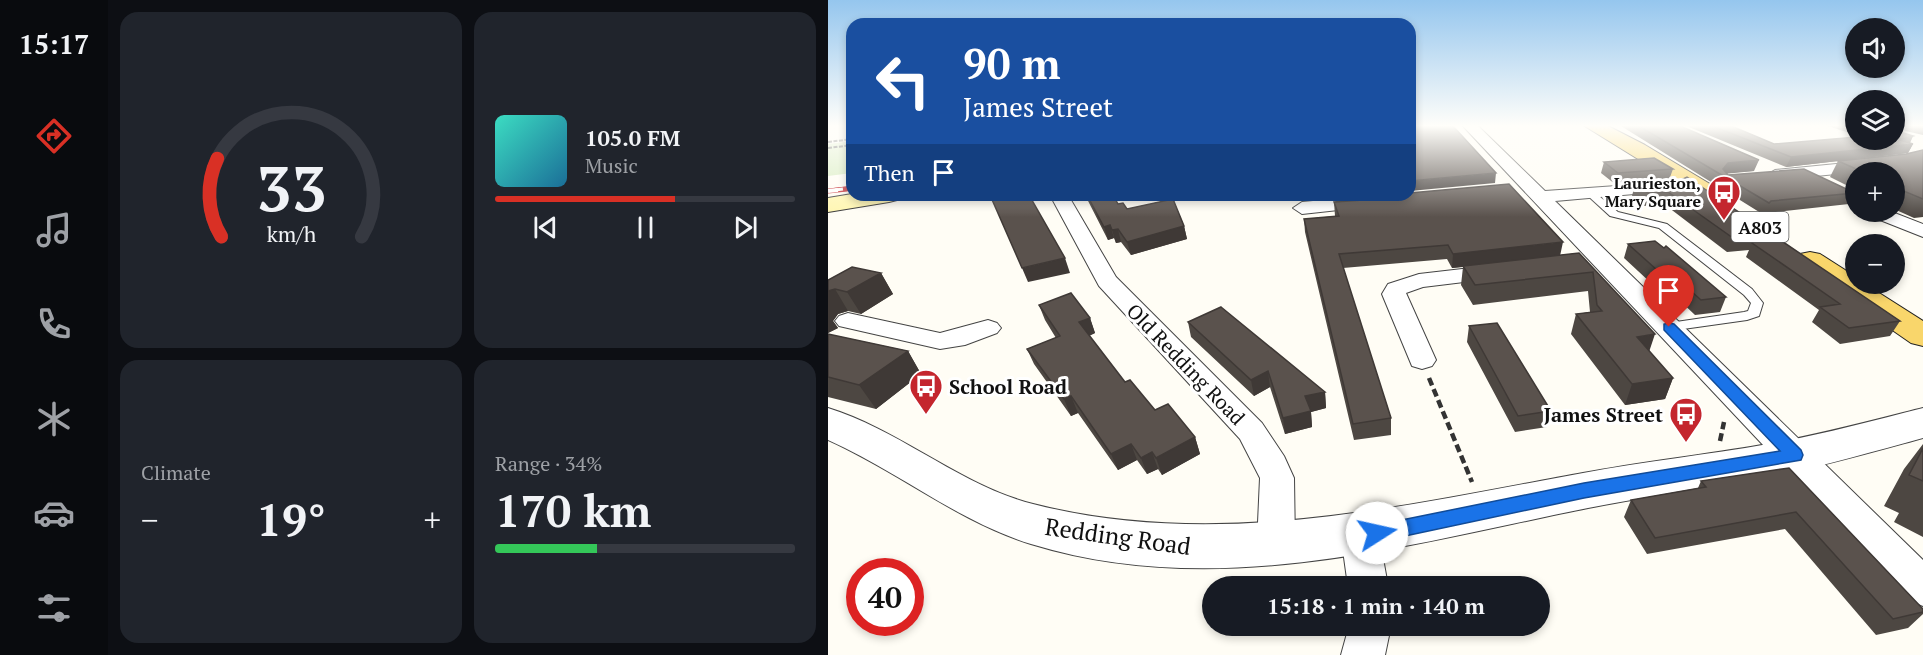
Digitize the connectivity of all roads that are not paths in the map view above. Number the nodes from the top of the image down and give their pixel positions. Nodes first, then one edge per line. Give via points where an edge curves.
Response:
1 (1499, 156) edge
2 (1647, 156) edge
3 (1923, 156) edge
4 (1763, 171) edge
5 (1793, 173) junction
6 (1723, 181) edge
7 (1686, 184) junction
8 (1829, 186) edge
9 (1506, 189) edge
10 (1535, 192) junction
11 (1590, 193) junction
12 (852, 201) edge
13 (1062, 201) edge
14 (1341, 201) edge
15 (828, 205) edge
16 (1302, 208) dead end
17 (1744, 216) edge
18 (1901, 222) edge
19 (1923, 231) edge
20 (1794, 250) edge
21 (1522, 269) edge
22 (848, 321) dead end
23 (1669, 327) junction
24 (988, 328) dead end
25 (1923, 336) edge
26 (1422, 360) road end
27 (828, 423) edge
28 (1923, 423) edge
29 (1794, 455) junction
30 (1360, 536) junction
31 (1276, 545) junction
32 (1366, 576) edge
33 (1923, 587) edge
34 (1368, 636) edge
35 (1363, 655) edge

1 - 10 street
2 - 7 main road, A803
3 - 5 street via 1898,163
4 - 5 street
5 - 8 street
6 - 7 street
7 - 11 street
7 - 17 main road, A803
9 - 10 street
10 - 11 street
10 - 23 street via 1590,262
11 - 23 lane via 1614,213 1663,225 1757,303 1754,313 1747,316
12 - 15 main road
13 - 31 street, Old Redding Road via 1107,281 1251,431 1277,478
14 - 16 street
18 - 19 street
20 - 25 main road, A803
21 - 26 street via 1419,281 1396,289 1394,294
22 - 24 street via 940,341
23 - 29 street
27 - 31 street, Redding Road via 864,437 951,490 1031,523 1103,538 1171,546 1220,549
28 - 29 street, Redding Road
29 - 30 street, Redding Road via 1584,490
29 - 33 street
30 - 31 street, Redding Road
30 - 32 street
34 - 35 street

